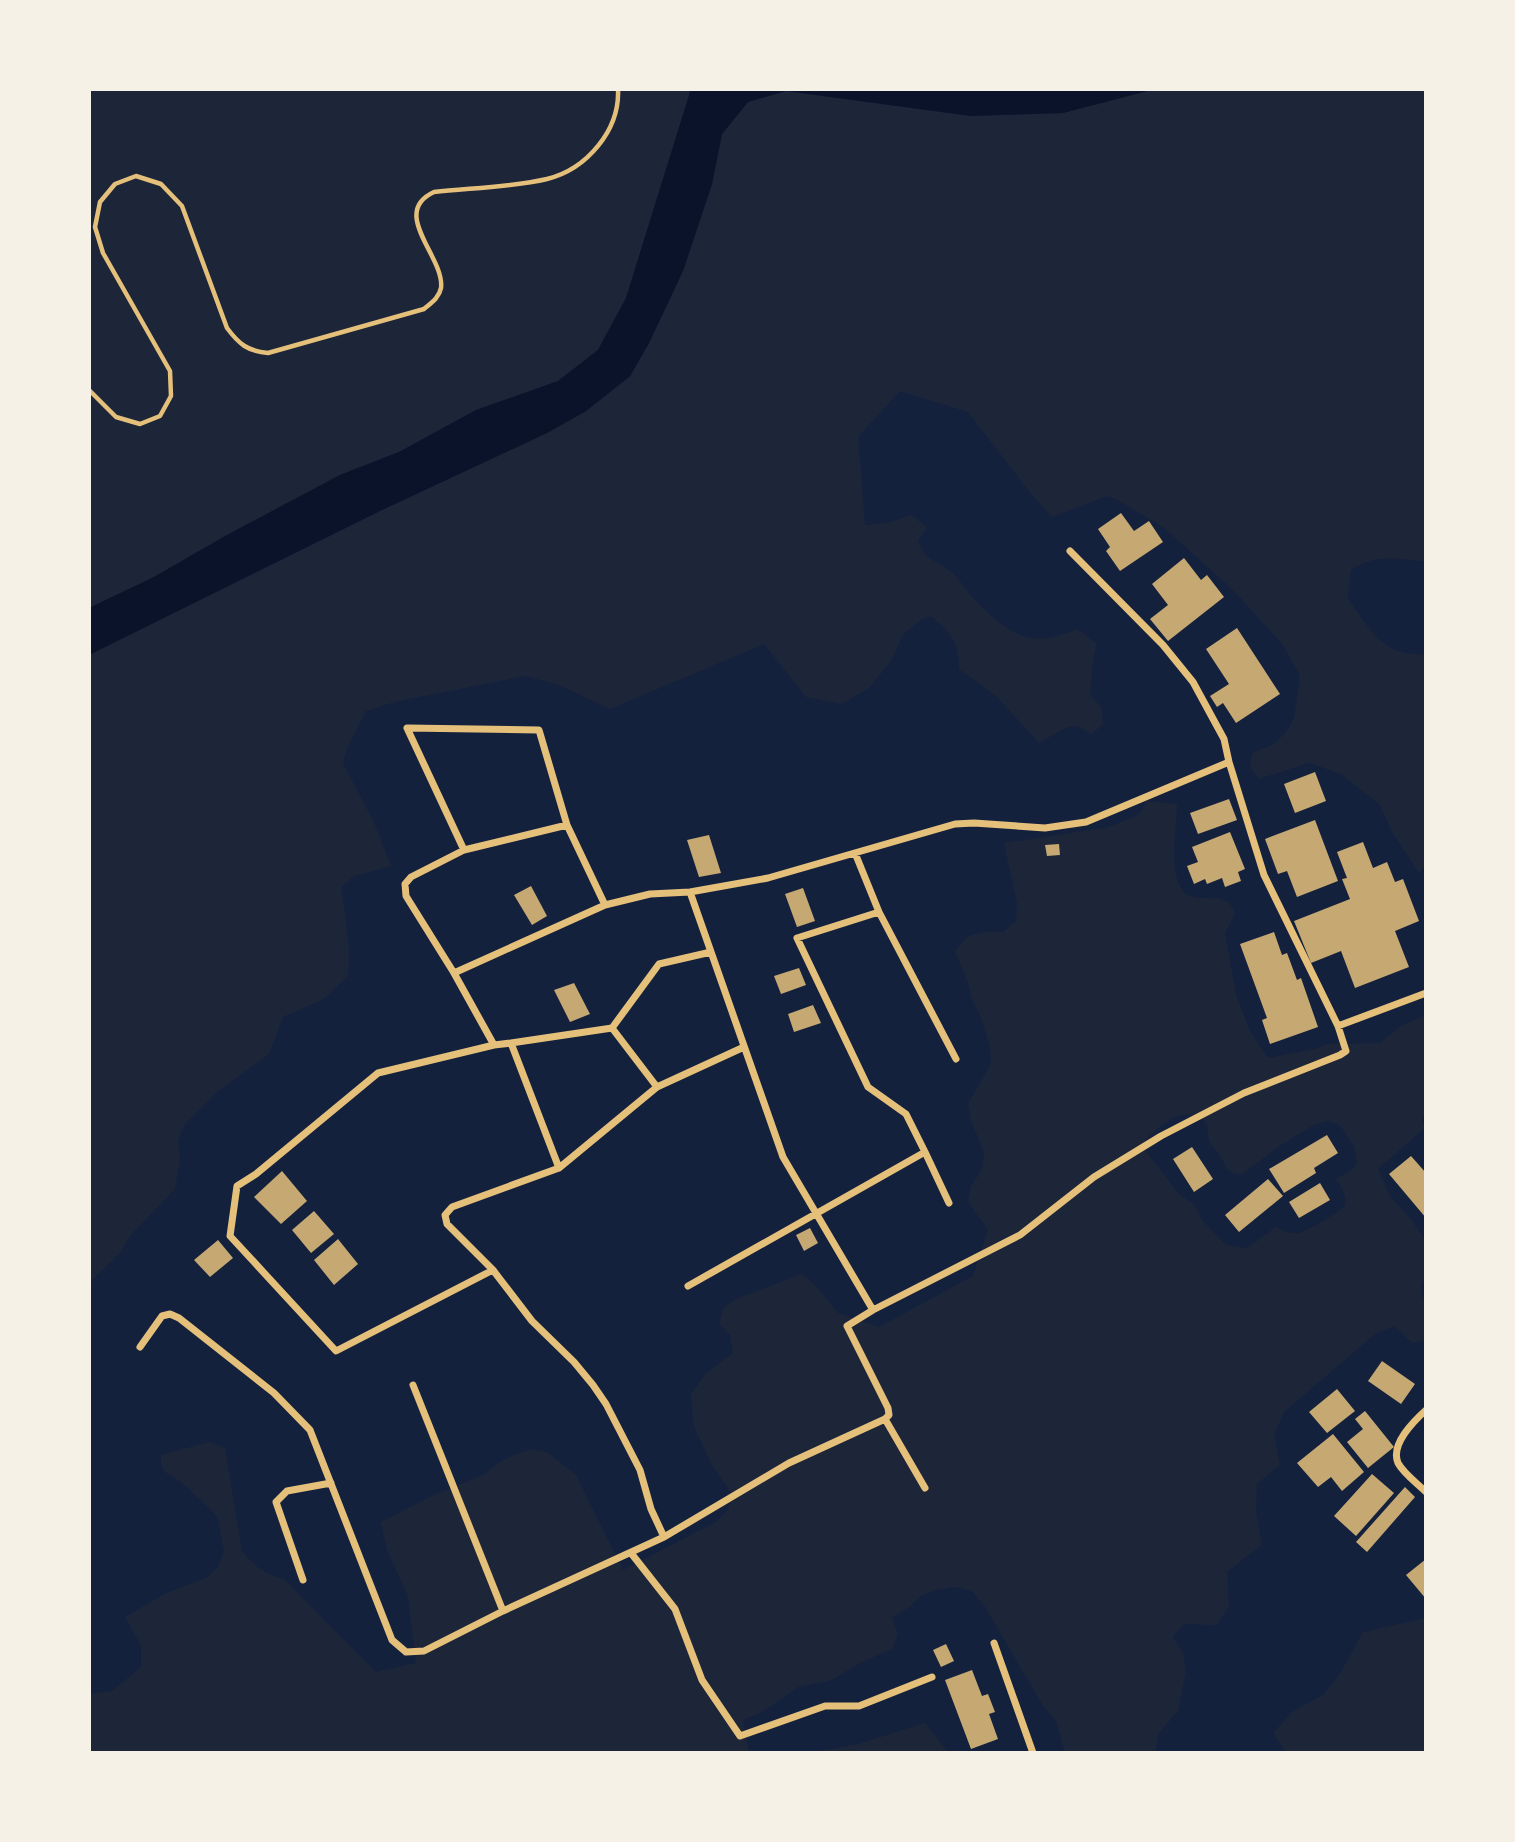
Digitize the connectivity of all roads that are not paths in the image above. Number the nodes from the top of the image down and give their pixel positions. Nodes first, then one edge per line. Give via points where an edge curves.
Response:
1 (618, 89) edge
2 (89, 390) edge
3 (1070, 551) dead end
4 (1229, 762) junction
5 (567, 825) junction
6 (464, 850) junction
7 (855, 853) junction
8 (690, 892) junction
9 (605, 905) junction
10 (879, 912) junction
11 (710, 952) junction
12 (454, 973) junction
13 (1426, 992) edge
14 (1339, 1026) junction
15 (612, 1028) junction
16 (511, 1043) junction
17 (494, 1045) junction
18 (744, 1047) junction
19 (956, 1059) dead end
20 (657, 1087) junction
21 (925, 1152) junction
22 (559, 1168) junction
23 (949, 1203) dead end
24 (816, 1213) junction
25 (493, 1270) junction
26 (688, 1286) dead end
27 (873, 1310) junction
28 (140, 1347) dead end
29 (413, 1385) dead end
30 (1426, 1410) edge
31 (885, 1419) junction
32 (331, 1483) junction
33 (925, 1488) dead end
34 (1426, 1492) edge
35 (664, 1537) junction
36 (631, 1553) junction
37 (303, 1580) dead end
38 (503, 1611) junction
39 (995, 1643) dead end
40 (932, 1677) dead end
41 (1033, 1753) edge

1 - 2 lane via 619,107 607,135 583,162 549,179 434,192 417,205 416,220 441,290 424,309 268,353 251,352 227,328 182,206 161,184 136,176 115,184 100,202 95,227 103,253 170,371 171,396 160,416 140,424 116,417
3 - 4 street via 1193,682 1224,739
4 - 7 street via 1086,822 1045,828 955,824
4 - 14 street via 1264,875
5 - 6 street
5 - 6 street via 540,730 407,729
5 - 9 street
6 - 12 street via 405,884 406,895
7 - 8 street via 768,878
7 - 10 street
8 - 9 street via 650,894
8 - 11 street
9 - 12 street
10 - 19 street
10 - 21 street via 797,939 868,1087 906,1115
11 - 15 street via 659,964
11 - 18 street
12 - 17 street
13 - 14 street
14 - 27 street via 1346,1046 1340,1055 1244,1093 1161,1136 1094,1177 1020,1235
15 - 16 street
15 - 20 street
16 - 17 street
16 - 22 street
17 - 25 street via 378,1073 237,1186 230,1236 337,1351
18 - 20 street
18 - 24 street via 783,1157
20 - 22 street
21 - 23 street
21 - 24 street
22 - 25 street via 452,1207 446,1215 447,1224
24 - 26 street
24 - 27 street
25 - 35 street via 606,1404 640,1470
27 - 31 street via 847,1326 888,1408
28 - 32 street via 162,1316 178,1318 274,1393 310,1430
29 - 38 street
30 - 34 street via 1412,1423 1396,1458
31 - 33 street
31 - 35 street via 789,1464
32 - 37 street via 287,1491 276,1502
32 - 38 street via 392,1640 406,1652 424,1651
35 - 36 street
36 - 38 street
36 - 40 street via 675,1609 702,1680 740,1735 825,1706 859,1706
39 - 41 street

